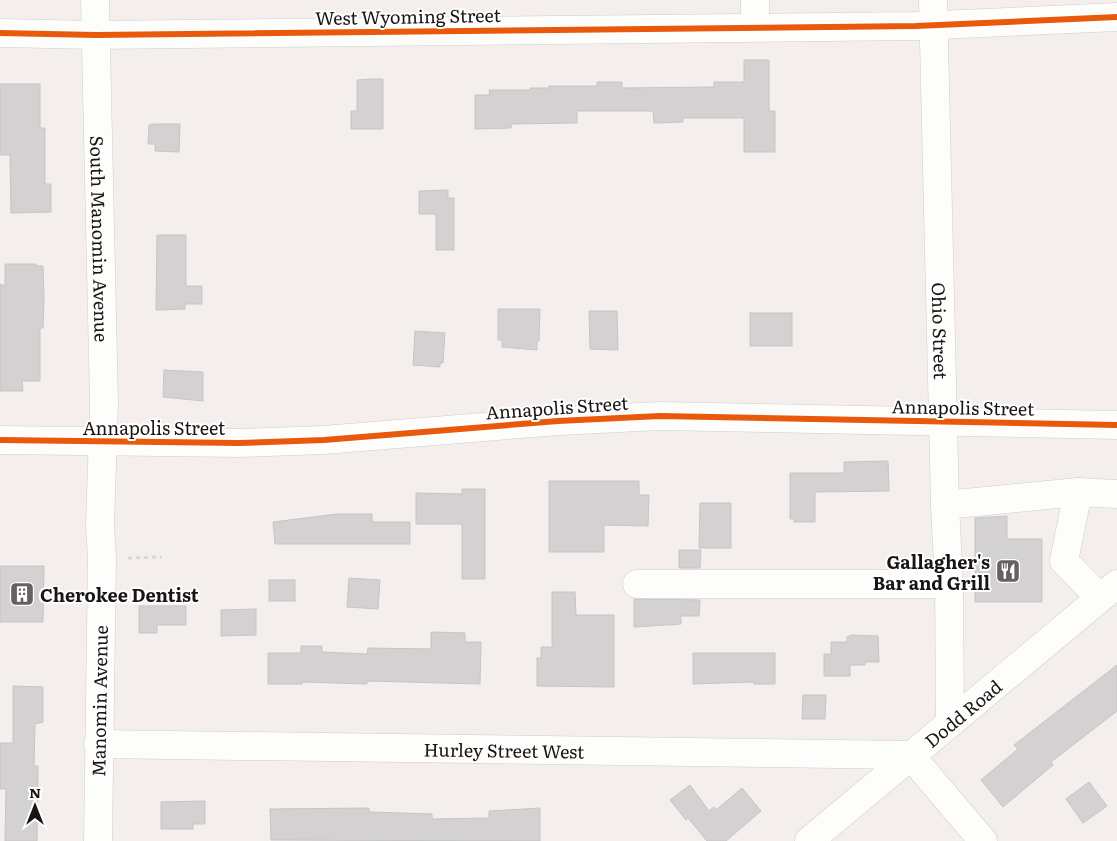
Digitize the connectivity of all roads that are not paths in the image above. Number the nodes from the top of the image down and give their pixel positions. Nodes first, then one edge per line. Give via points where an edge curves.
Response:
1 (95, 0) edge
2 (755, 0) edge
3 (934, 13) edge
4 (1117, 17) edge
5 (755, 27) junction
6 (0, 33) edge
7 (96, 35) junction
8 (943, 422) junction
9 (1117, 424) edge
10 (0, 440) edge
11 (103, 442) junction
12 (1078, 492) junction
13 (1117, 494) edge
14 (945, 505) junction
15 (637, 584) dead end
16 (949, 584) junction
17 (1108, 591) edge
18 (950, 722) junction
19 (98, 744) junction
20 (910, 755) junction
21 (98, 841) edge
22 (809, 841) edge
23 (982, 841) edge

1 - 7 street
2 - 5 street
3 - 4 street, West Wyoming Street
3 - 5 street, West Wyoming Street
3 - 8 street, Ohio Street
5 - 7 street, West Wyoming Street
6 - 7 street, West Wyoming Street
7 - 11 street, South Manomin Avenue
8 - 9 street, Annapolis Street
8 - 11 street, Annapolis Street via 660,416 324,440
8 - 14 street, Ohio Street
10 - 11 street, Annapolis Street
11 - 19 street, Manomin Avenue
12 - 13 street
12 - 14 street
12 - 17 street via 1064,562
14 - 16 street, Ohio Street
15 - 16 street
16 - 18 street, Ohio Street
17 - 18 street, Dodd Road
18 - 20 street, Dodd Road
19 - 20 street, Hurley Street West
19 - 21 street, Manomin Avenue
20 - 22 street, Dodd Road
20 - 23 street

